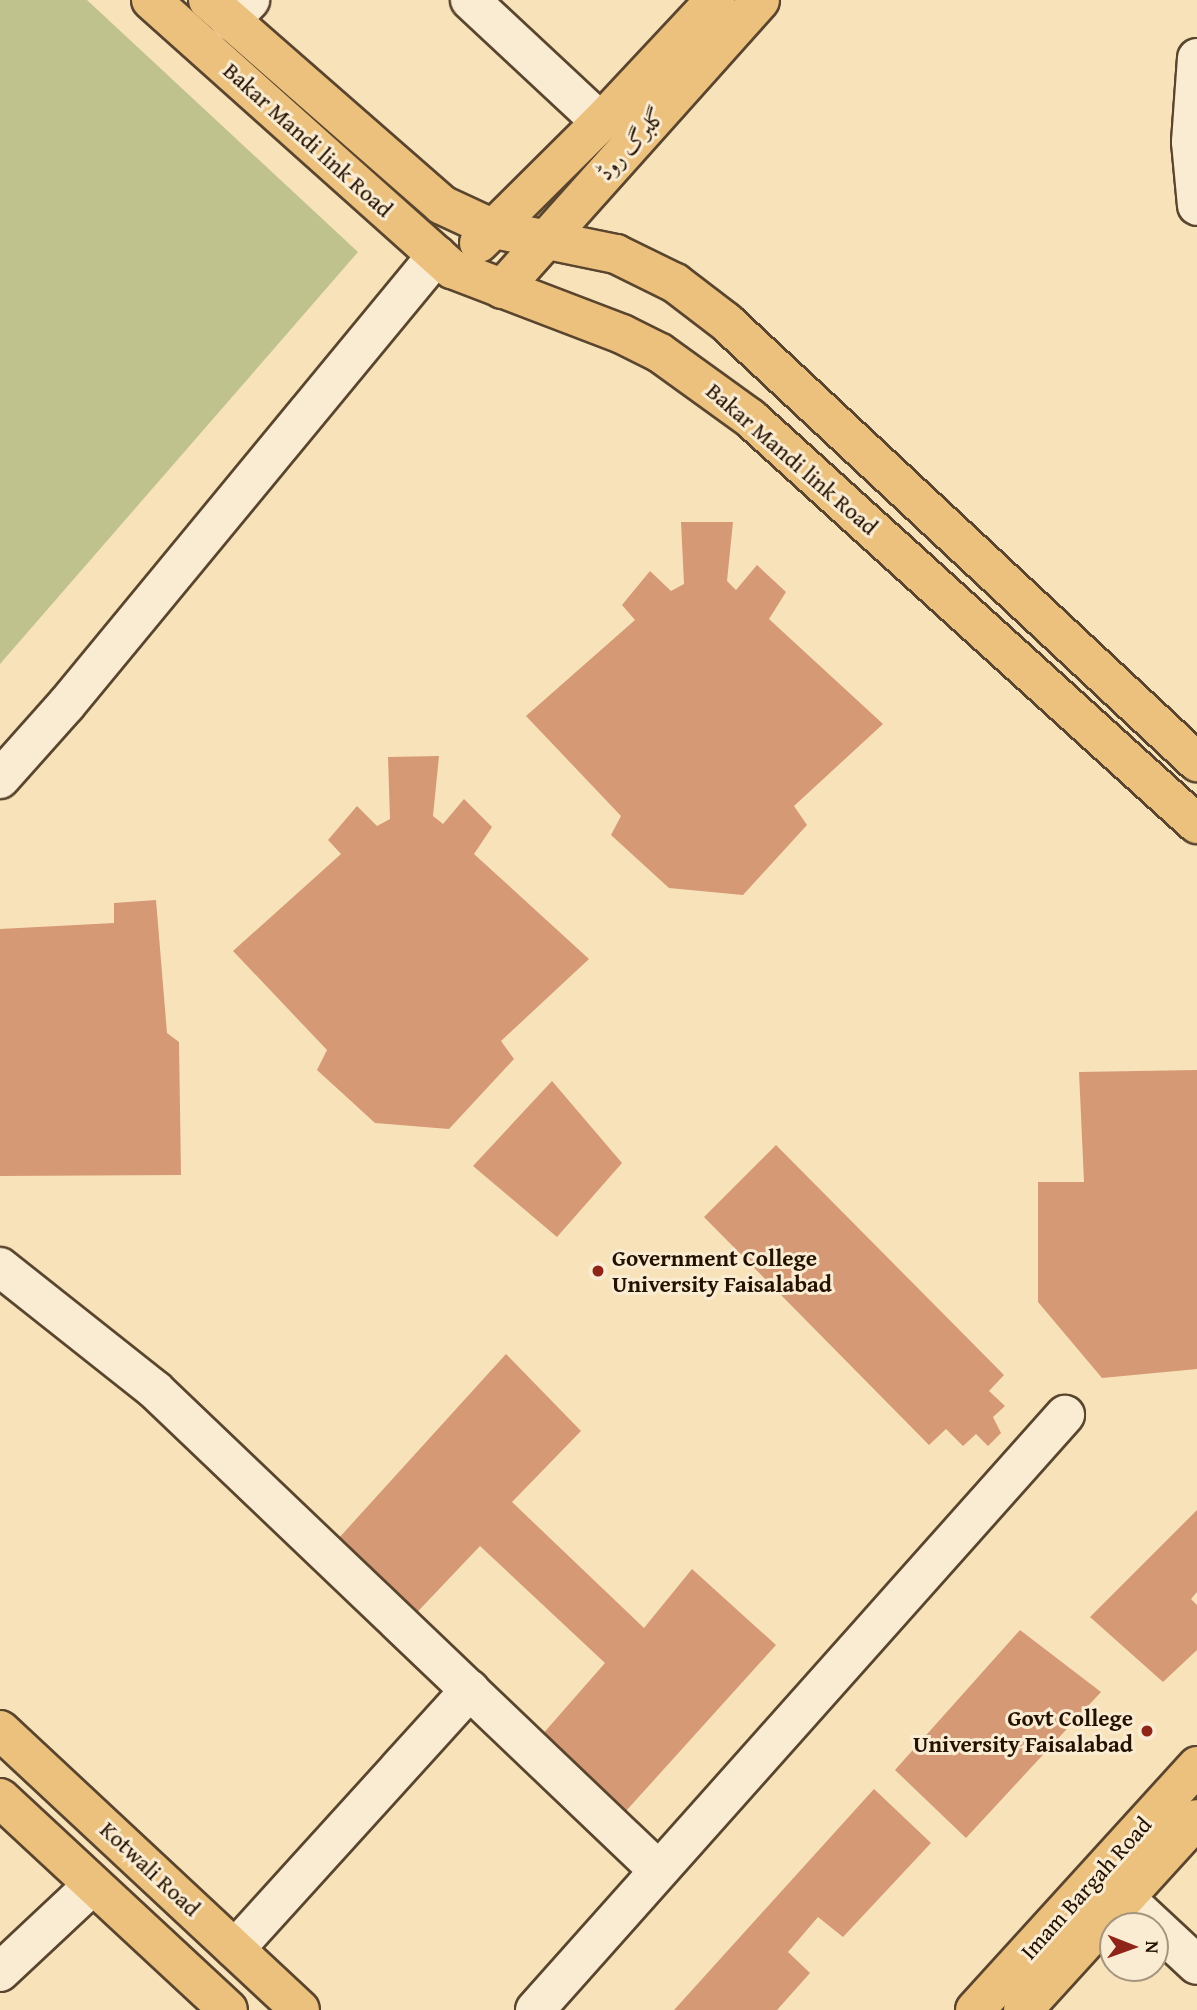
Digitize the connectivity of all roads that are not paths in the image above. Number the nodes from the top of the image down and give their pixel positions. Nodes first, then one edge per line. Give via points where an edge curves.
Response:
1 (151, 0) edge
2 (470, 0) edge
3 (760, 0) edge
4 (710, 2) edge
5 (229, 7) edge
6 (1197, 58) edge
7 (601, 121) junction
8 (1194, 142) edge
9 (1197, 206) edge
10 (494, 229) junction
11 (544, 241) junction
12 (445, 262) junction
13 (502, 289) junction
14 (1197, 762) edge
15 (0, 779) edge
16 (1197, 824) edge
17 (0, 1267) edge
18 (1065, 1415) dead end
19 (470, 1690) junction
20 (0, 1730) edge
21 (1197, 1766) edge
22 (0, 1798) edge
23 (1197, 1819) edge
24 (658, 1870) junction
25 (93, 1885) junction
26 (1125, 1898) junction
27 (235, 1949) junction
28 (1197, 1965) edge
29 (0, 1972) edge
30 (228, 2010) edge
31 (300, 2010) edge
32 (535, 2010) edge
33 (975, 2010) edge
34 (1023, 2010) edge

1 - 12 main road, Bakar Mandi link Road
2 - 7 street
3 - 11 main road, گلبرگ روڈ
4 - 7 main road, گلبرگ روڈ
5 - 10 main road, Bakar Mandi link Road via 442,205
6 - 8 street
7 - 10 main road, گلبرگ روڈ
8 - 9 street
10 - 11 main road, Bakar Mandi link Road
10 - 12 main road, گلبرگ روڈ
11 - 13 main road, گلبرگ روڈ
11 - 14 main road, Bakar Mandi link Road via 616,254 675,283 726,322
12 - 13 main road, Bakar Mandi link Road
12 - 15 street
13 - 16 main road, Bakar Mandi link Road via 622,334 701,380 750,418
17 - 19 street via 155,1390
18 - 24 street
19 - 24 street
19 - 27 street
20 - 27 main road, Kotwali Road
21 - 33 main road, Imam Bargah Road
22 - 25 main road
23 - 26 main road, Imam Bargah Road
24 - 32 street
25 - 29 street
25 - 30 main road
26 - 28 street
26 - 34 main road, Imam Bargah Road
27 - 31 main road, Kotwali Road

